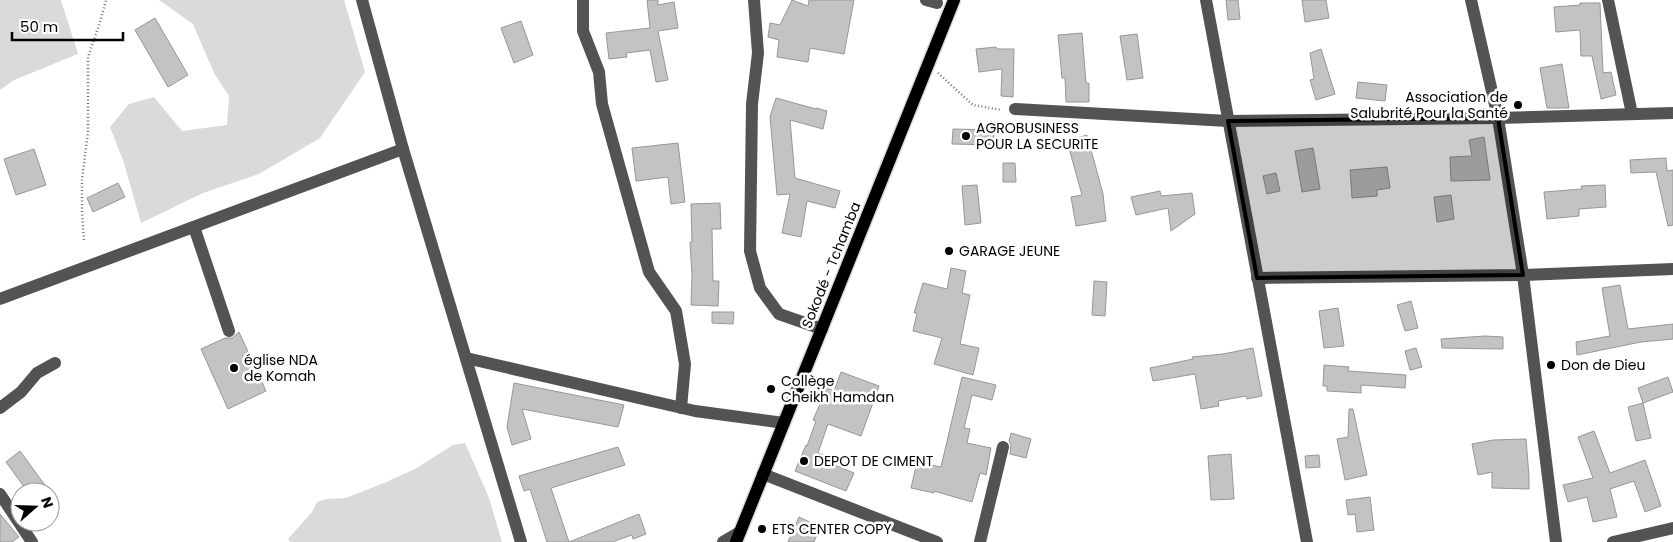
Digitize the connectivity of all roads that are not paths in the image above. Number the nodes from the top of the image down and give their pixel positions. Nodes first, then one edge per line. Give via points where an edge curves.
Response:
1 (362, 0) edge
2 (583, 0) edge
3 (754, 0) edge
4 (954, 0) edge
5 (1206, 0) edge
6 (1471, 0) edge
7 (1608, 0) edge
8 (1016, 109) road end
9 (1673, 113) edge
10 (1632, 114) junction
11 (1498, 118) junction
12 (1228, 121) junction
13 (403, 149) junction
14 (194, 227) junction
15 (1673, 269) edge
16 (1523, 276) junction
17 (1258, 278) junction
18 (0, 298) edge
19 (822, 329) junction
20 (229, 331) dead end
21 (466, 358) junction
22 (55, 363) dead end
23 (0, 408) edge
24 (681, 408) junction
25 (784, 424) junction
26 (1003, 447) dead end
27 (763, 474) junction
28 (0, 494) edge
29 (1673, 528) edge
30 (738, 537) edge
31 (32, 542) edge
32 (521, 542) edge
33 (723, 542) edge
34 (937, 542) edge
35 (980, 542) edge
36 (1307, 542) edge
37 (1556, 542) edge
38 (1614, 542) edge

1 - 13 street
2 - 24 street via 583,31 599,72 602,104 649,272 676,311 685,364
3 - 19 street via 758,53 752,104 750,251 760,288 779,314
4 - 19 main road, Sokodé - Tchamba
5 - 12 street
6 - 11 street
7 - 10 street
8 - 12 street
9 - 10 street
10 - 11 street
11 - 12 street
11 - 16 street
12 - 17 street
13 - 14 street
13 - 21 street
14 - 18 street
14 - 20 street
15 - 16 street
16 - 17 street
16 - 37 street
17 - 36 street
19 - 25 main road, Sokodé - Tchamba
21 - 24 street
21 - 32 street
22 - 23 street via 37,373 21,392
24 - 25 street
25 - 27 main road, Sokodé - Tchamba
26 - 35 street
27 - 30 main road, Sokodé - Tchamba
27 - 34 street
28 - 31 street
29 - 38 street
30 - 33 street

